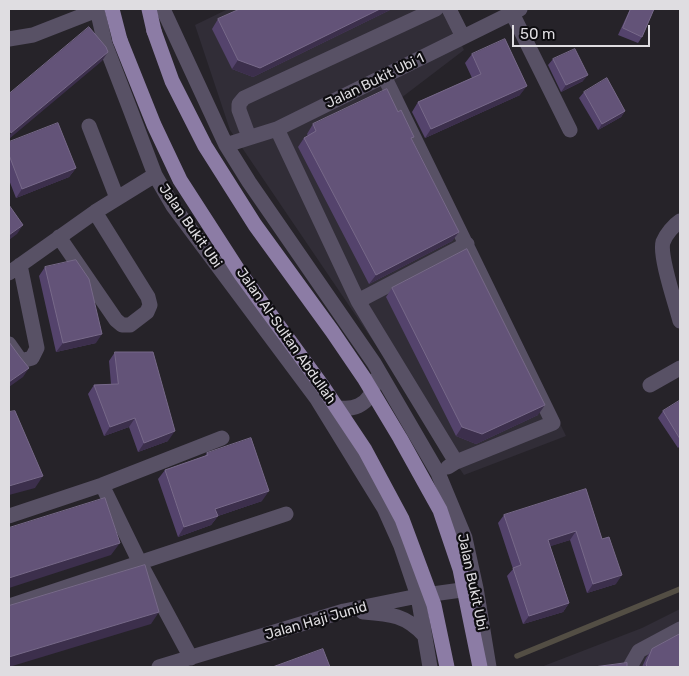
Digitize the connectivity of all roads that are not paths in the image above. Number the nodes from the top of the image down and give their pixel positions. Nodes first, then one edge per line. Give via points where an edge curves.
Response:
1 (102, 9) edge
2 (149, 9) edge
3 (162, 9) edge
4 (436, 9) edge
5 (449, 9) edge
6 (516, 11) edge
7 (463, 37) junction
8 (9, 39) edge
9 (384, 76) junction
10 (89, 126) dead end
11 (277, 129) junction
12 (570, 130) dead end
13 (250, 137) junction
14 (226, 145) junction
15 (155, 175) junction
16 (117, 198) junction
17 (95, 212) junction
18 (680, 221) edge
19 (59, 237) junction
20 (467, 244) junction
21 (14, 269) edge
22 (358, 301) junction
23 (680, 321) edge
24 (9, 344) edge
25 (374, 363) junction
26 (680, 368) edge
27 (650, 385) dead end
28 (316, 399) junction
29 (222, 438) dead end
30 (456, 462) junction
31 (438, 473) junction
32 (102, 485) junction
33 (286, 514) dead end
34 (9, 516) edge
35 (140, 563) junction
36 (476, 588) junction
37 (418, 596) junction
38 (9, 606) edge
39 (344, 611) junction
40 (680, 629) edge
41 (425, 636) junction
42 (191, 658) junction
43 (159, 667) edge
44 (430, 667) edge
45 (447, 667) edge
46 (480, 667) edge
47 (489, 667) edge
48 (632, 667) edge

1 - 8 street via 33,35
1 - 15 street, Jalan Bukit Ubi via 105,44
1 - 45 main road, Jalan Al-Sultan Abdullah, bridge via 120,40 180,180 240,273 365,450 402,518 434,605
2 - 46 main road, bridge via 172,81 205,146 255,225 364,378 440,510 460,569
3 - 14 street, Jalan Bukit Ubi
4 - 13 street via 244,98 239,110
5 - 7 street
6 - 7 street, Jalan Bukit Ubi 1
6 - 12 street
7 - 9 street, Jalan Bukit Ubi 1
9 - 11 street, Jalan Bukit Ubi 1
9 - 20 street
10 - 16 street
11 - 13 street, Jalan Bukit Ubi 1
11 - 22 street
13 - 14 street, Jalan Bukit Ubi 1
14 - 25 street, Jalan Bukit Ubi
15 - 16 street
15 - 28 street, Jalan Bukit Ubi via 173,206
16 - 17 street
17 - 19 street
17 - 19 street via 148,297 150,305 147,312 130,325 122,325 116,320
18 - 23 street via 674,224 663,242 666,269
19 - 21 street
20 - 22 street
20 - 30 street via 554,423
21 - 24 street via 37,348 32,358 21,361
22 - 30 street
25 - 28 street via 376,382 368,399 356,408 341,409
25 - 31 street, Jalan Bukit Ubi
26 - 27 street
28 - 37 street, Jalan Bukit Ubi via 384,508
29 - 32 street
30 - 31 street
31 - 36 street, Jalan Bukit Ubi via 465,538
32 - 34 street
32 - 35 street
33 - 35 street
35 - 38 street
35 - 42 street
36 - 37 street, Jalan Haji Junid
36 - 47 street, Jalan Bukit Ubi
37 - 39 street, Jalan Haji Junid
37 - 41 street, Jalan Bukit Ubi
39 - 41 street via 396,616 415,625
39 - 42 street, Jalan Haji Junid
40 - 48 street via 639,651
41 - 44 street, Jalan Bukit Ubi
42 - 43 street, Jalan Haji Junid

